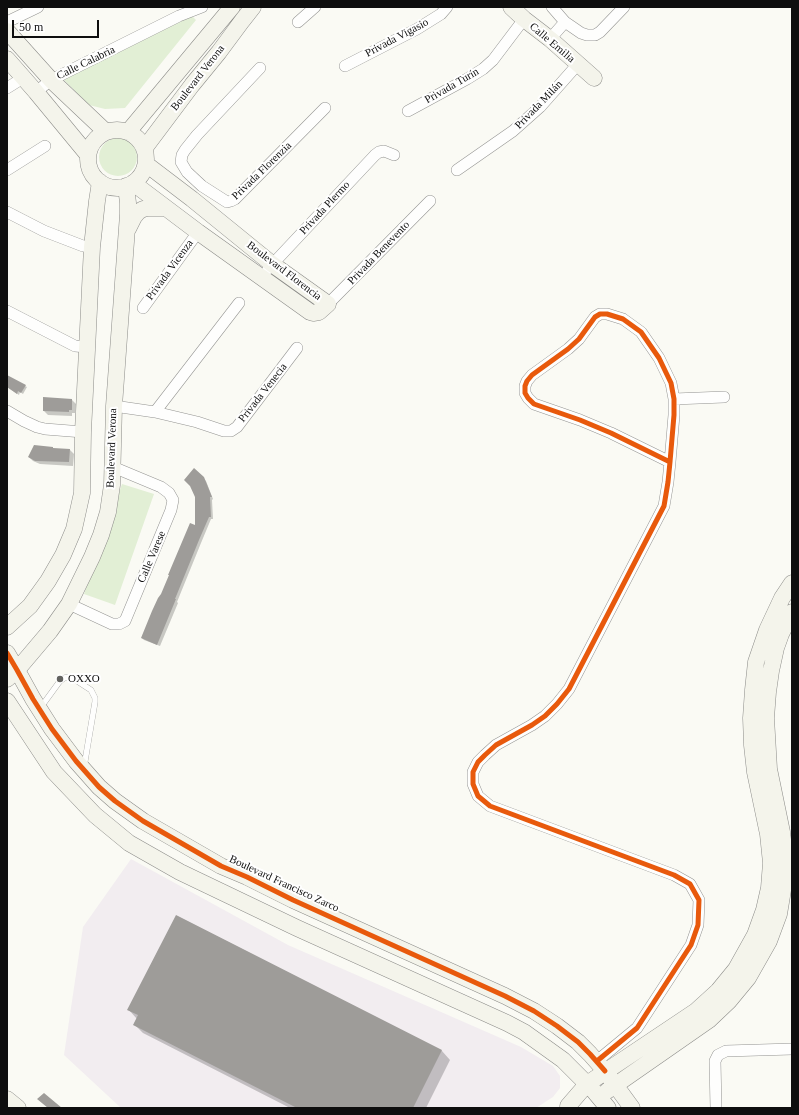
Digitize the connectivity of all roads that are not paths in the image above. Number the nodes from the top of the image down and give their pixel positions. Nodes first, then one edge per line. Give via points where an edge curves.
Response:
1 (38, 7) edge
2 (202, 7) edge
3 (253, 7) edge
4 (316, 7) edge
5 (447, 7) edge
6 (511, 7) edge
7 (552, 7) edge
8 (624, 7) edge
9 (233, 11) edge
10 (524, 19) junction
11 (7, 22) edge
12 (298, 22) dead end
13 (565, 22) junction
14 (7, 31) edge
15 (550, 39) junction
16 (7, 59) edge
17 (578, 64) junction
18 (345, 66) dead end
19 (260, 68) dead end
20 (23, 78) junction
21 (594, 78) dead end
22 (51, 80) junction
23 (7, 88) edge
24 (36, 92) junction
25 (325, 108) dead end
26 (408, 111) dead end
27 (106, 132) junction
28 (128, 132) junction
29 (45, 146) dead end
30 (88, 155) junction
31 (394, 155) dead end
32 (145, 156) junction
33 (7, 170) edge
34 (456, 170) dead end
35 (100, 182) junction
36 (130, 184) junction
37 (202, 186) junction
38 (192, 199) junction
39 (430, 201) dead end
40 (166, 208) junction
41 (7, 212) edge
42 (127, 231) junction
43 (198, 232) junction
44 (92, 246) junction
45 (272, 264) junction
46 (261, 278) junction
47 (239, 303) dead end
48 (328, 304) junction
49 (143, 308) dead end
50 (7, 311) edge
51 (87, 347) junction
52 (297, 348) dead end
53 (724, 397) dead end
54 (674, 399) junction
55 (114, 406) junction
56 (7, 411) edge
57 (155, 412) junction
58 (84, 432) junction
59 (670, 462) junction
60 (113, 468) junction
61 (792, 583) edge
62 (69, 604) junction
63 (787, 612) edge
64 (7, 626) edge
65 (784, 647) edge
66 (7, 653) edge
67 (12, 674) edge
68 (7, 701) edge
69 (39, 710) junction
70 (84, 769) junction
71 (792, 1049) edge
72 (601, 1066) junction
73 (616, 1085) junction
74 (597, 1095) edge
75 (7, 1099) edge
76 (567, 1107) edge
77 (18, 1108) edge
78 (632, 1108) edge
79 (716, 1108) edge

1 - 11 street
2 - 22 street, Calle Calabria
3 - 9 street, Boulevard Verona
4 - 12 street
5 - 18 street, Privada Vigasio via 441,14 417,29
6 - 10 street, Calle Emilia
7 - 13 street
8 - 13 street via 595,35 580,33
9 - 28 street, Boulevard Verona
9 - 32 street, Boulevard Verona via 219,52 192,85
10 - 15 street, Calle Emilia
10 - 26 street, Privada Turín via 493,60 483,69
13 - 15 street
14 - 22 street
15 - 17 street, Calle Emilia
16 - 20 street
17 - 21 street, Calle Emilia
17 - 34 street, Privada Milán via 522,124
19 - 37 street, Privada Florenzia via 197,135 182,155 181,162 184,167
20 - 23 street
20 - 24 street
22 - 24 street, Calle Calabria
22 - 27 street
24 - 30 street
25 - 37 street, Privada Florenzia via 235,199 227,202
27 - 28 street
27 - 30 street via 97,137
28 - 32 street via 141,142
29 - 33 street
30 - 35 street via 88,165
31 - 45 street, Privada Plermo via 384,151 375,155
32 - 36 street via 143,171
32 - 38 street, Boulevard Florencia
35 - 36 street via 117,188
35 - 44 street
36 - 40 street, Boulevard Florencia
36 - 42 street, Boulevard Verona
37 - 38 street
38 - 45 street, Boulevard Florencia
39 - 48 street, Privada Benevento
40 - 42 street via 143,209 134,217
40 - 43 street, Boulevard Florencia
41 - 44 street via 44,232 83,246
42 - 55 street, Boulevard Verona
43 - 46 street, Boulevard Florencia
43 - 49 street, Privada Vicenza
44 - 51 street
45 - 46 street, Privada Plermo
45 - 48 street, Boulevard Florencia
46 - 48 street, Boulevard Florencia via 310,312 319,312
47 - 57 street
50 - 51 street via 75,346
51 - 58 street
52 - 57 street, Privada Venecia via 242,421 231,431
53 - 54 street
54 - 59 street
54 - 59 street via 671,383 660,358 641,332 623,319 607,314 595,317 568,350 532,375 525,386 525,393 534,404 604,430
55 - 57 street, Privada Venecia
55 - 60 street, Boulevard Verona
56 - 58 street via 45,429
58 - 64 street via 82,493 74,529 64,555 30,606
59 - 72 street via 664,506 569,689 545,716 485,754 473,772 473,784 478,796 490,806 674,875 690,884 699,900 698,925 691,945 637,1028
60 - 62 street, Boulevard Verona via 108,512 101,536
60 - 62 street, Calle Varese via 161,487 173,500 171,510 125,621 112,624
61 - 63 street
62 - 67 street, Boulevard Verona via 50,631
63 - 65 street
63 - 72 street via 767,630 756,662 751,718 752,745 771,863 764,910 755,935 736,969 718,991 690,1015
65 - 73 street via 771,671 766,718 769,769 786,863 779,914 774,928 748,978 729,1001 709,1020
66 - 67 street, Boulevard Francisco Zarco
67 - 69 street, Boulevard Francisco Zarco
68 - 74 street via 54,772 95,815 130,843 180,872 296,928 524,1032 564,1060
69 - 70 street, Boulevard Francisco Zarco
69 - 70 lane via 64,678 74,679 91,690 95,698
70 - 72 street, Boulevard Francisco Zarco via 99,787 143,821 220,866 534,1011 578,1042
71 - 79 street via 726,1051 718,1055 715,1061
72 - 73 street, Boulevard Francisco Zarco
72 - 74 street
73 - 74 street
73 - 78 street, Boulevard Francisco Zarco
74 - 76 street
75 - 77 street

